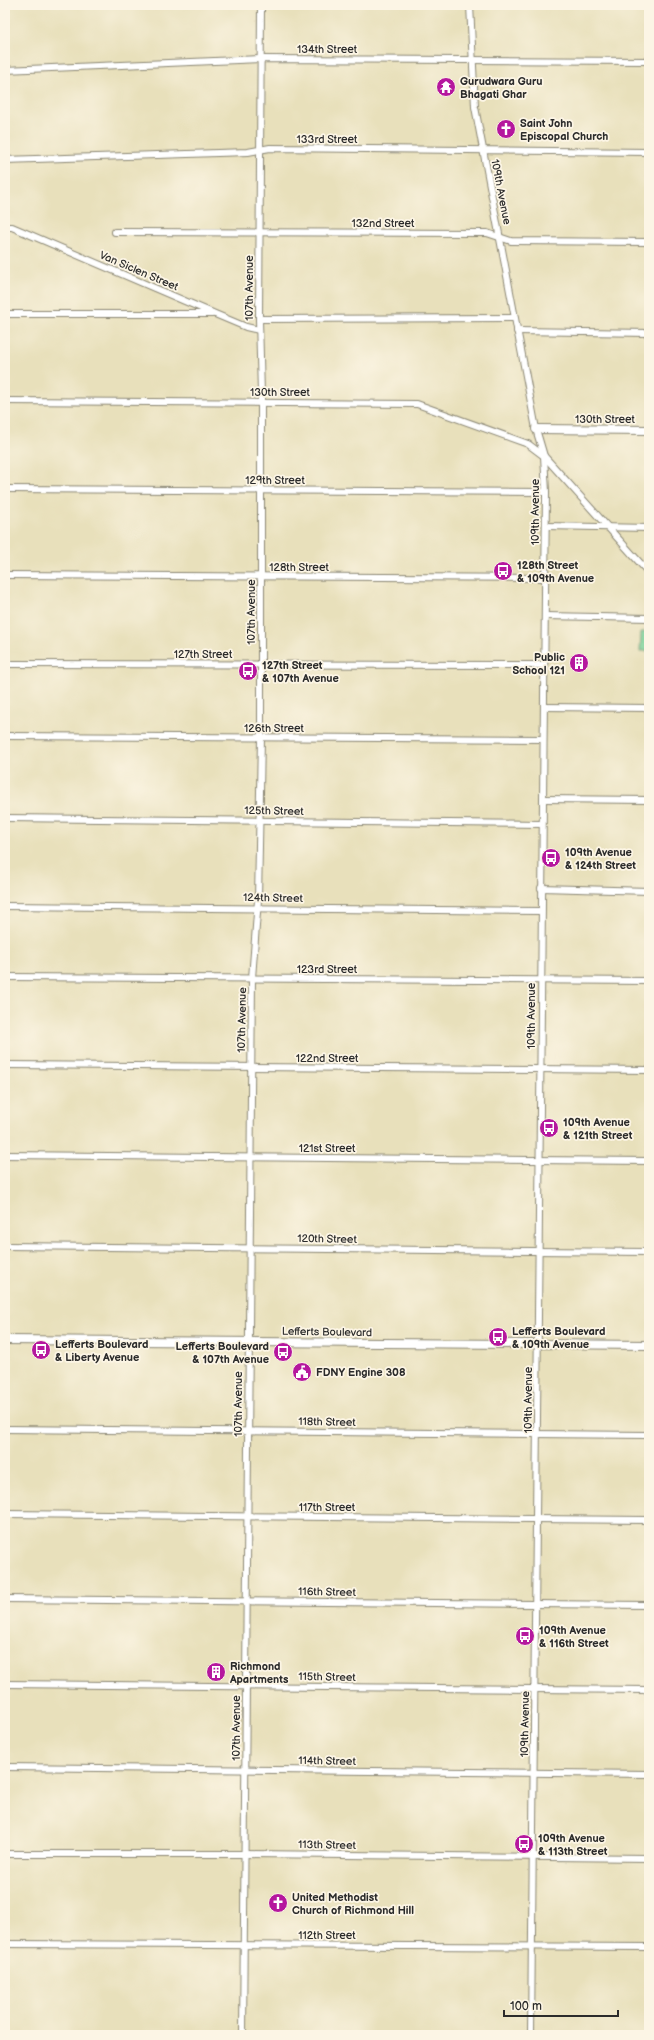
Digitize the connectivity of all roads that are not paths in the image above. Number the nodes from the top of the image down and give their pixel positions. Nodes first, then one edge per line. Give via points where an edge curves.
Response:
1 (261, 5) edge
2 (470, 5) edge
3 (261, 59) junction
4 (472, 59) junction
5 (649, 61) edge
6 (5, 70) edge
7 (260, 150) junction
8 (483, 150) junction
9 (649, 152) edge
10 (5, 160) edge
11 (8, 227) edge
12 (115, 232) dead end
13 (259, 232) junction
14 (500, 237) junction
15 (649, 242) edge
16 (5, 314) edge
17 (215, 314) junction
18 (514, 318) junction
19 (259, 319) junction
20 (259, 330) junction
21 (517, 331) junction
22 (649, 333) edge
23 (5, 401) edge
24 (261, 403) junction
25 (536, 429) junction
26 (649, 430) edge
27 (544, 456) junction
28 (5, 489) edge
29 (262, 490) junction
30 (546, 492) junction
31 (546, 526) junction
32 (610, 528) junction
33 (649, 528) edge
34 (649, 573) edge
35 (5, 575) edge
36 (261, 577) junction
37 (545, 578) junction
38 (544, 616) junction
39 (649, 618) edge
40 (5, 664) edge
41 (261, 664) junction
42 (544, 665) junction
43 (544, 708) junction
44 (649, 708) edge
45 (5, 736) edge
46 (260, 738) junction
47 (543, 739) junction
48 (543, 799) junction
49 (649, 800) edge
50 (5, 818) edge
51 (260, 821) junction
52 (542, 824) junction
53 (541, 888) junction
54 (649, 891) edge
55 (5, 906) edge
56 (257, 908) junction
57 (541, 911) junction
58 (5, 976) edge
59 (252, 978) junction
60 (542, 980) junction
61 (649, 981) edge
62 (5, 1065) edge
63 (252, 1067) junction
64 (541, 1070) junction
65 (649, 1070) edge
66 (5, 1155) edge
67 (250, 1158) junction
68 (540, 1160) junction
69 (649, 1161) edge
70 (5, 1246) edge
71 (250, 1248) junction
72 (539, 1251) junction
73 (649, 1252) edge
74 (5, 1340) edge
75 (249, 1342) junction
76 (538, 1345) junction
77 (649, 1345) edge
78 (5, 1429) edge
79 (248, 1431) junction
80 (538, 1434) junction
81 (649, 1435) edge
82 (5, 1514) edge
83 (247, 1516) junction
84 (537, 1519) junction
85 (649, 1520) edge
86 (5, 1599) edge
87 (247, 1601) junction
88 (536, 1604) junction
89 (649, 1605) edge
90 (5, 1684) edge
91 (246, 1687) junction
92 (535, 1689) junction
93 (649, 1690) edge
94 (5, 1767) edge
95 (245, 1769) junction
96 (534, 1773) junction
97 (649, 1774) edge
98 (5, 1854) edge
99 (244, 1854) junction
100 (534, 1857) junction
101 (649, 1858) edge
102 (5, 1944) edge
103 (243, 1944) junction
104 (532, 1946) junction
105 (649, 1947) edge
106 (5, 2035) edge
107 (28, 2035) edge
108 (243, 2035) edge
109 (531, 2035) edge

1 - 3 street, 107th Avenue
2 - 4 street, 109th Avenue
3 - 4 street, 134th Street
3 - 6 street, 134th Street
3 - 7 street, 107th Avenue
4 - 5 street, 134th Street
4 - 8 street, 109th Avenue via 475,108
7 - 8 street, 133rd Street
7 - 10 street, 133rd Street
7 - 13 street, 107th Avenue
8 - 9 street, 133rd Street
8 - 14 street, 109th Avenue
11 - 17 street, Van Siclen Street
12 - 13 street, 132nd Street
13 - 14 street, 132nd Street via 486,233
13 - 19 street, 107th Avenue
14 - 15 street, 132nd Street via 511,241
14 - 18 street, 109th Avenue
16 - 17 street
17 - 20 street, Van Siclen Street
18 - 19 street
18 - 21 street, 109th Avenue
19 - 20 street, 107th Avenue
20 - 24 street, 107th Avenue
21 - 22 street
21 - 25 street, 109th Avenue
23 - 24 street, 130th Street
24 - 27 street, 130th Street via 417,404 528,444
24 - 29 street, 107th Avenue
25 - 26 street, 130th Street
25 - 27 street, 109th Avenue
27 - 30 street, 109th Avenue
27 - 32 street, 130th Street
28 - 29 street, 129th Street
29 - 30 street, 129th Street
29 - 36 street, 107th Avenue
30 - 31 street, 109th Avenue
31 - 32 street
31 - 37 street, 109th Avenue
32 - 33 street
32 - 34 street, 130th Street
35 - 36 street, 128th Street
36 - 37 street, 128th Street
36 - 41 street, 107th Avenue
37 - 38 street, 109th Avenue
38 - 39 street
38 - 42 street, 109th Avenue
40 - 41 street, 127th Street
41 - 42 street, 127th Street
41 - 46 street, 107th Avenue
42 - 43 street, 109th Avenue
43 - 44 street
43 - 47 street, 109th Avenue
45 - 46 street, 126th Street
46 - 47 street, 126th Street
46 - 51 street, 107th Avenue
47 - 48 street, 109th Avenue
48 - 49 street
48 - 52 street, 109th Avenue
50 - 51 street, 125th Street
51 - 52 street, 125th Street
51 - 56 street, 107th Avenue
52 - 53 street, 109th Avenue
53 - 54 street
53 - 57 street, 109th Avenue
55 - 56 street, 124th Street
56 - 57 street, 124th Street
56 - 59 street, 107th Avenue
57 - 60 street, 109th Avenue
58 - 59 street, 123rd Street
59 - 60 street, 123rd Street
59 - 63 street, 107th Avenue
60 - 61 street, 123rd Street
60 - 64 street, 109th Avenue
62 - 63 street, 122nd Street
63 - 64 street, 122nd Street
63 - 67 street, 107th Avenue
64 - 65 street, 122nd Street
64 - 68 street, 109th Avenue
66 - 67 street, 121st Street
67 - 68 street, 121st Street
67 - 71 street, 107th Avenue
68 - 69 street, 121st Street
68 - 72 street, 109th Avenue
70 - 71 street, 120th Street
71 - 72 street, 120th Street
71 - 75 street, 107th Avenue
72 - 73 street, 120th Street
72 - 76 street, 109th Avenue
74 - 75 street, Lefferts Boulevard
75 - 76 street, Lefferts Boulevard
75 - 79 street, 107th Avenue
76 - 77 street, Lefferts Boulevard
76 - 80 street, 109th Avenue
78 - 79 street, 118th Street
79 - 80 street, 118th Street
79 - 83 street, 107th Avenue
80 - 81 street, 118th Street
80 - 84 street, 109th Avenue
82 - 83 street, 117th Street
83 - 84 street, 117th Street
83 - 87 street, 107th Avenue
84 - 85 street, 117th Street
84 - 88 street, 109th Avenue
86 - 87 street, 116th Street
87 - 88 street, 116th Street
87 - 91 street, 107th Avenue
88 - 89 street, 116th Street
88 - 92 street, 109th Avenue
90 - 91 street, 115th Street
91 - 92 street, 115th Street
91 - 95 street, 107th Avenue
92 - 93 street, 115th Street
92 - 96 street, 109th Avenue
94 - 95 street, 114th Street
95 - 96 street, 114th Street
95 - 99 street, 107th Avenue
96 - 97 street, 114th Street
96 - 100 street, 109th Avenue
98 - 99 street, 113th Street
99 - 100 street, 113th Street
99 - 103 street, 107th Avenue
100 - 101 street, 113th Street
100 - 104 street, 109th Avenue
102 - 103 street, 112th Street
103 - 104 street, 112th Street
103 - 108 street, 107th Avenue
104 - 105 street, 112th Street
104 - 109 street, 109th Avenue
106 - 107 street

